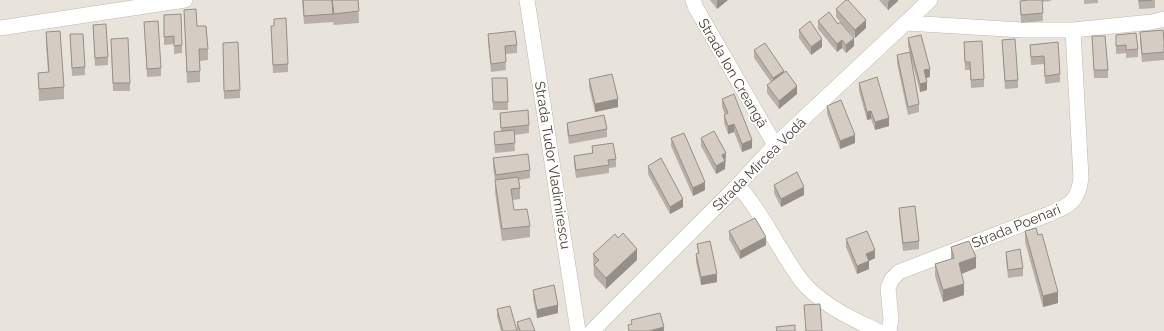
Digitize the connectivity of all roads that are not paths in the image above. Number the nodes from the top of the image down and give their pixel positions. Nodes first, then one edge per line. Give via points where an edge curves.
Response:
1 (185, 0) edge
2 (527, 0) edge
3 (693, 0) edge
4 (930, 0) edge
5 (1164, 20) edge
6 (906, 23) junction
7 (0, 28) edge
8 (1073, 30) junction
9 (775, 145) junction
10 (738, 185) junction
11 (578, 331) edge
12 (592, 331) edge
13 (878, 331) edge
14 (889, 331) edge

1 - 7 street
2 - 11 street, Strada Tudor Vladimirescu
3 - 9 street, Strada Ion Creangă
4 - 6 street, Strada Mircea Vodă
5 - 8 street
6 - 8 street via 1023,30
6 - 9 street, Strada Mircea Vodă
8 - 14 street, Strada Poenari via 1081,178 1080,189 1074,200 1049,214 899,272 888,288 891,319
9 - 10 street, Strada Mircea Vodă
10 - 12 street, Strada Mircea Vodă
10 - 13 street via 753,203 807,287 836,310

